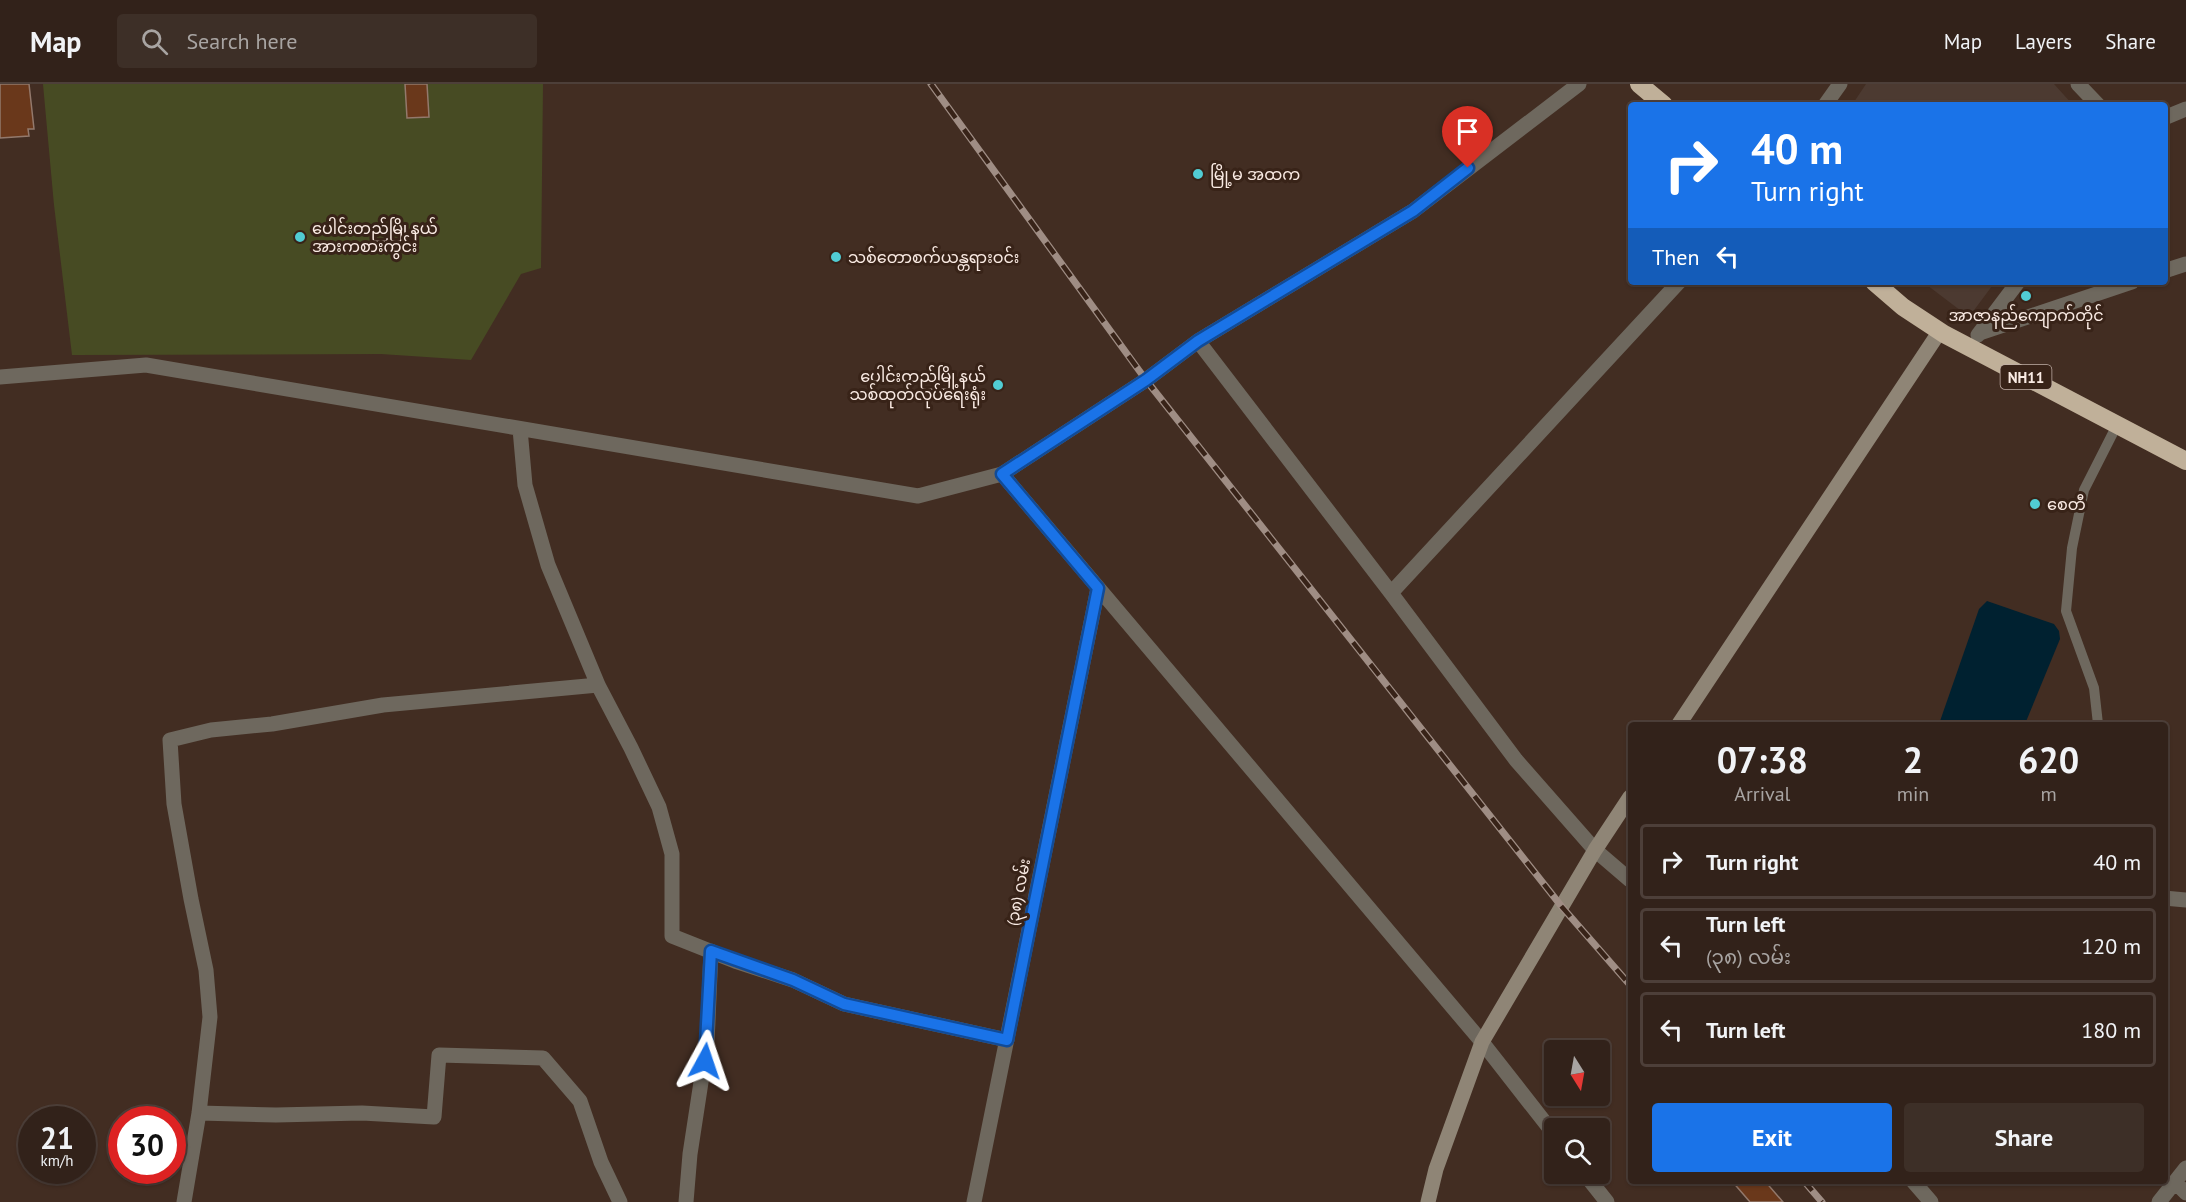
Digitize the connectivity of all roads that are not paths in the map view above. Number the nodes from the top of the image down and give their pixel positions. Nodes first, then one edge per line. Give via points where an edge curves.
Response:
1 (1579, 84) edge
2 (1639, 84) edge
3 (1840, 84) edge
4 (2078, 84) edge
5 (1660, 102) edge
6 (1827, 102) edge
7 (2095, 102) edge
8 (2186, 109) edge
9 (2168, 116) edge
10 (2186, 264) edge
11 (2168, 270) edge
12 (1676, 285) edge
13 (1877, 285) edge
14 (2016, 285) edge
15 (2124, 285) edge
16 (1940, 331) junction
17 (1975, 340) junction
18 (1198, 341) junction
19 (0, 377) edge
20 (2117, 425) junction
21 (520, 429) junction
22 (2186, 461) edge
23 (1002, 474) junction
24 (1098, 588) junction
25 (1391, 593) junction
26 (598, 686) junction
27 (1680, 722) edge
28 (2098, 722) edge
29 (1628, 800) edge
30 (1595, 850) junction
31 (1628, 878) edge
32 (2168, 898) edge
33 (2186, 900) edge
34 (711, 951) junction
35 (1007, 1040) junction
36 (1482, 1042) junction
37 (199, 1113) junction
38 (1544, 1121) edge
39 (2186, 1168) edge
40 (2175, 1182) junction
41 (1593, 1184) edge
42 (1915, 1184) edge
43 (2186, 1194) edge
44 (184, 1202) edge
45 (620, 1202) edge
46 (686, 1202) edge
47 (974, 1202) edge
48 (1428, 1202) edge
49 (1607, 1202) edge
50 (1931, 1202) edge
51 (2159, 1202) edge

1 - 18 street via 1413,211
2 - 5 highway
3 - 6 street
4 - 7 street
8 - 9 street
10 - 11 street
12 - 25 street
13 - 16 highway, NH11
14 - 17 street
15 - 17 street
16 - 17 highway, NH11
16 - 27 street
17 - 20 highway, NH11
18 - 23 street via 1146,380
18 - 25 street
19 - 21 street via 146,365
20 - 22 highway, NH11
20 - 28 lane via 2084,490 2072,548 2066,611 2094,688
21 - 23 street via 918,496
21 - 26 street via 525,485 548,565
23 - 24 street
24 - 35 street, (၃၈) လမ်း
24 - 36 street
25 - 30 street via 1516,760
26 - 34 street via 659,807 672,854 672,936
26 - 37 street via 383,705 211,730 170,740 174,804 206,970 210,1017
29 - 30 street
30 - 31 street
30 - 36 street
32 - 33 street
34 - 35 street via 793,980 844,1004
34 - 46 street via 707,1043
35 - 47 street, (၃၈) လမ်း
36 - 38 street
36 - 48 street
37 - 44 street
37 - 45 street via 434,1117 439,1055 543,1058 580,1101
39 - 40 street
40 - 43 street
40 - 51 street
41 - 49 street
42 - 50 street

